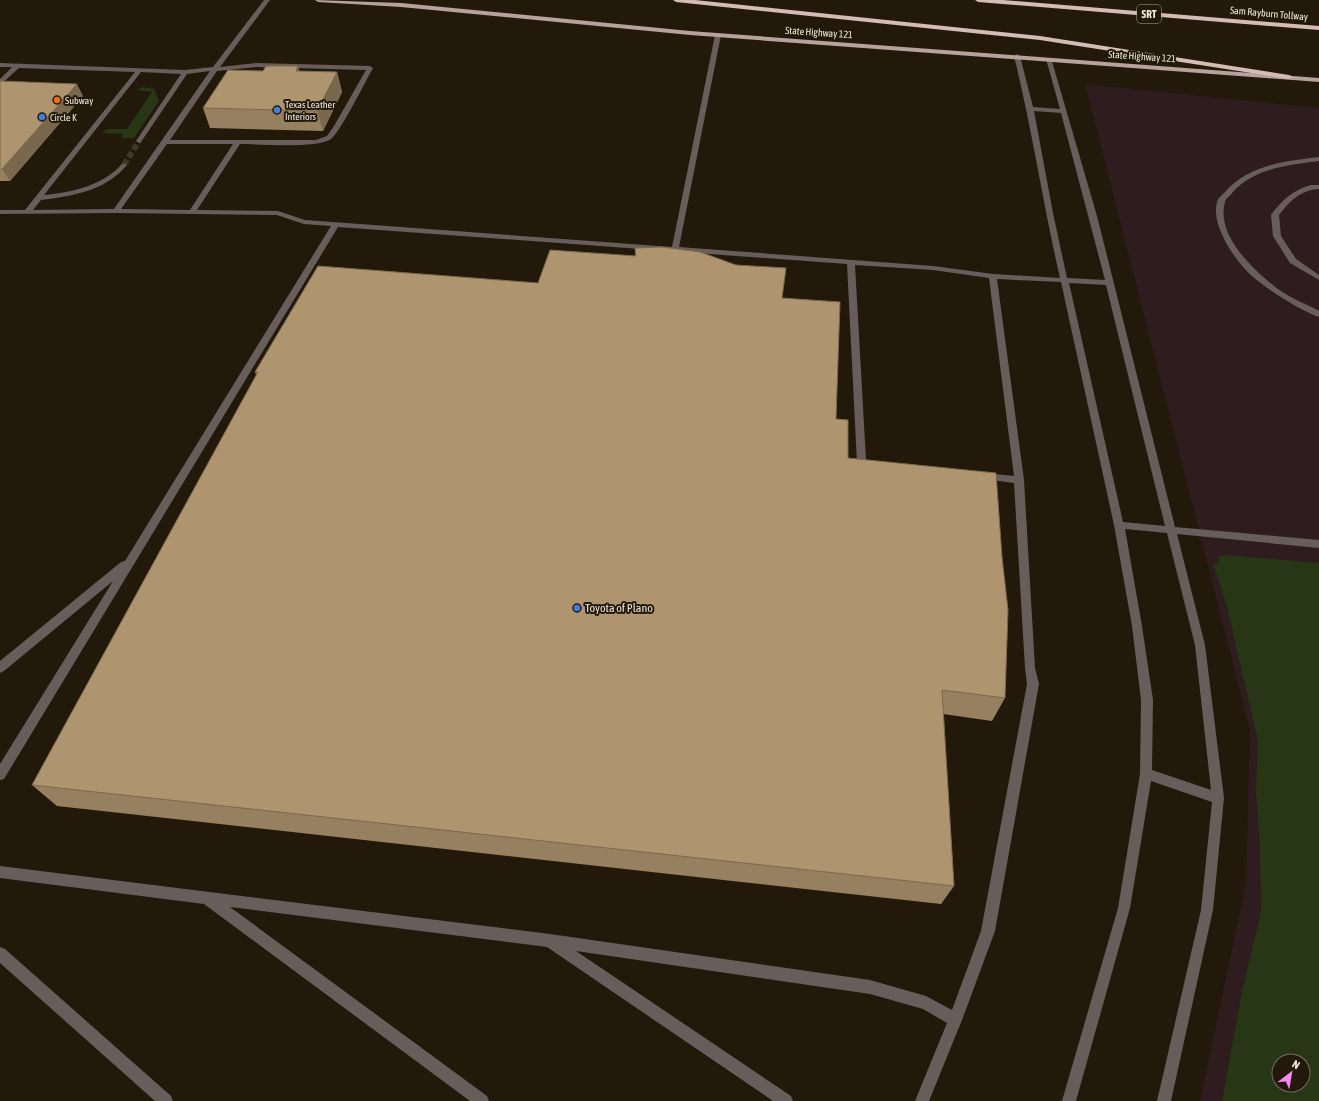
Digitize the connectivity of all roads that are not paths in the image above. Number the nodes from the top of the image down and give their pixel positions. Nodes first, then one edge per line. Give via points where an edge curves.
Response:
1 (267, 0) edge
2 (318, 0) edge
3 (676, 0) edge
4 (978, 0) edge
5 (1319, 28) edge
6 (718, 35) junction
7 (1017, 56) junction
8 (1049, 59) junction
9 (0, 65) edge
10 (17, 66) junction
11 (140, 70) junction
12 (214, 70) junction
13 (185, 72) junction
14 (1289, 77) junction
15 (1319, 80) edge
16 (0, 84) edge
17 (1030, 109) junction
18 (1064, 111) junction
19 (139, 141) tunnel mouth
20 (165, 142) junction
21 (238, 142) junction
22 (1319, 159) edge
23 (124, 165) tunnel mouth
24 (1319, 187) edge
25 (38, 198) junction
26 (116, 211) junction
27 (193, 211) junction
28 (0, 212) edge
29 (28, 212) junction
30 (336, 224) junction
31 (675, 249) junction
32 (851, 262) junction
33 (993, 276) junction
34 (1319, 278) edge
35 (1064, 280) junction
36 (1109, 283) junction
37 (1319, 314) edge
38 (877, 465) edge
39 (974, 475) edge
40 (1020, 480) junction
41 (1119, 525) junction
42 (1171, 531) junction
43 (1319, 544) edge
44 (131, 560) junction
45 (0, 668) edge
46 (1146, 774) junction
47 (0, 775) edge
48 (1218, 798) junction
49 (0, 872) edge
50 (206, 897) junction
51 (550, 941) junction
52 (0, 954) edge
53 (955, 1020) junction
54 (166, 1101) edge
55 (482, 1101) edge
56 (786, 1101) edge
57 (922, 1101) edge
58 (1069, 1101) edge
59 (1164, 1101) edge

1 - 12 street
2 - 6 main road, State Highway 121 via 401,5
3 - 14 highway via 1040,38
4 - 5 highway, Sam Rayburn Tollway / SRT
6 - 7 main road, State Highway 121
6 - 31 street
7 - 8 main road, State Highway 121
7 - 17 street
8 - 14 main road, State Highway 121
8 - 18 street
9 - 10 street
10 - 11 street
10 - 16 street
11 - 13 street
11 - 25 street
12 - 13 street
12 - 20 street
12 - 21 street via 257,65 370,68 329,137 317,142
13 - 19 street
14 - 15 main road, State Highway 121
17 - 18 street
17 - 35 street
18 - 36 street
20 - 21 street
20 - 26 street
21 - 27 street
22 - 37 street via 1285,163 1254,173 1234,186 1221,201 1220,217 1225,235 1248,268 1279,293
23 - 25 street via 112,177 101,183 63,195
24 - 34 street via 1311,187 1292,196 1275,215 1277,236 1293,261
25 - 29 street
26 - 27 street
26 - 29 street
27 - 30 street via 278,214 304,222
28 - 29 street
30 - 31 street
30 - 44 street
31 - 32 street
32 - 33 street via 933,268
32 - 38 street via 862,463
33 - 35 street
33 - 40 street
35 - 36 street
35 - 41 street
36 - 42 street
39 - 40 street
40 - 53 street via 1033,684 988,931
41 - 42 street
41 - 46 street via 1147,700
42 - 43 street
42 - 48 street via 1200,645
44 - 45 street
44 - 47 street
46 - 48 street
46 - 58 street via 1124,908
48 - 59 street via 1207,910
49 - 50 street
50 - 51 street
50 - 55 street
51 - 53 street via 870,987 926,1003
51 - 56 street
52 - 54 street
53 - 57 street

